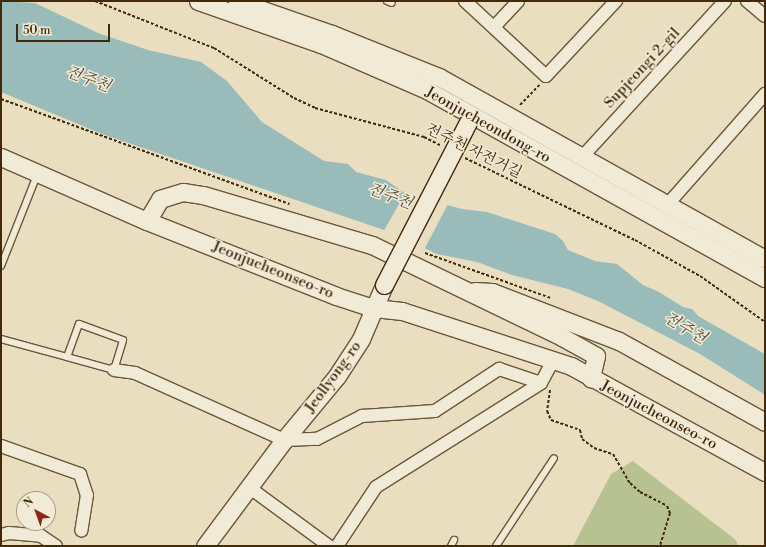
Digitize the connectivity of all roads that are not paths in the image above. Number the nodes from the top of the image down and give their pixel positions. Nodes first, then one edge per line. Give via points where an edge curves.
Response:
1 (198, 1) edge
2 (237, 1) edge
3 (465, 1) edge
4 (518, 1) edge
5 (616, 1) edge
6 (725, 1) edge
7 (747, 1) edge
8 (765, 16) edge
9 (494, 27) junction
10 (765, 94) edge
11 (473, 112) junction
12 (583, 156) junction
13 (1, 157) edge
14 (39, 172) junction
15 (668, 204) junction
16 (147, 221) junction
17 (763, 254) edge
18 (1, 266) edge
19 (748, 269) junction
20 (765, 278) edge
21 (466, 290) junction
22 (374, 308) junction
23 (1, 339) edge
24 (67, 357) junction
25 (552, 362) junction
26 (114, 370) junction
27 (591, 378) junction
28 (545, 385) junction
29 (765, 422) edge
30 (284, 440) junction
31 (1, 446) edge
32 (554, 458) dead end
33 (765, 472) edge
34 (250, 488) junction
35 (81, 531) dead end
36 (1, 535) edge
37 (212, 543) edge
38 (56, 546) edge
39 (329, 546) edge
40 (337, 546) edge
41 (496, 546) edge

1 - 11 street, Jeonjucheondong-ro via 321,44
2 - 11 street, Jeonjucheondong-ro via 339,37 439,77
3 - 9 street
4 - 9 street
5 - 9 street via 546,76
6 - 12 street, Supjeongi 2-gil
7 - 8 street
10 - 15 street
11 - 12 street, Jeonjucheondong-ro
11 - 19 street, Jeonjucheondong-ro
11 - 22 street, Jeollyong-ro, bridge
12 - 15 street, Jeonjucheondong-ro
13 - 14 street, Jeonjucheonseo-ro
14 - 16 street, Jeonjucheonseo-ro
14 - 18 lane
15 - 17 street, Jeonjucheondong-ro
16 - 21 street via 160,199 183,192 203,195 372,245
16 - 22 street, Jeonjucheonseo-ro via 336,296
17 - 19 street
19 - 20 street, Jeonjucheondong-ro
21 - 27 street via 596,356
21 - 29 street via 492,292 619,342
22 - 25 street, Jeonjucheonseo-ro via 402,311
22 - 30 street, Jeollyong-ro via 361,339 337,376
23 - 24 lane
24 - 26 lane
24 - 26 lane via 79,324 123,340
25 - 27 street, Jeonjucheonseo-ro via 571,366
25 - 28 street
26 - 30 street via 135,372
27 - 33 street, Jeonjucheonseo-ro
28 - 30 street, Jeollyong-ro via 499,369 434,410 362,416 317,439
28 - 40 street via 376,486
30 - 34 street, Jeollyong-ro
31 - 35 street via 80,474 87,495
32 - 41 lane
34 - 37 street, Jeollyong-ro
34 - 39 street
36 - 38 street via 9,533 41,536

